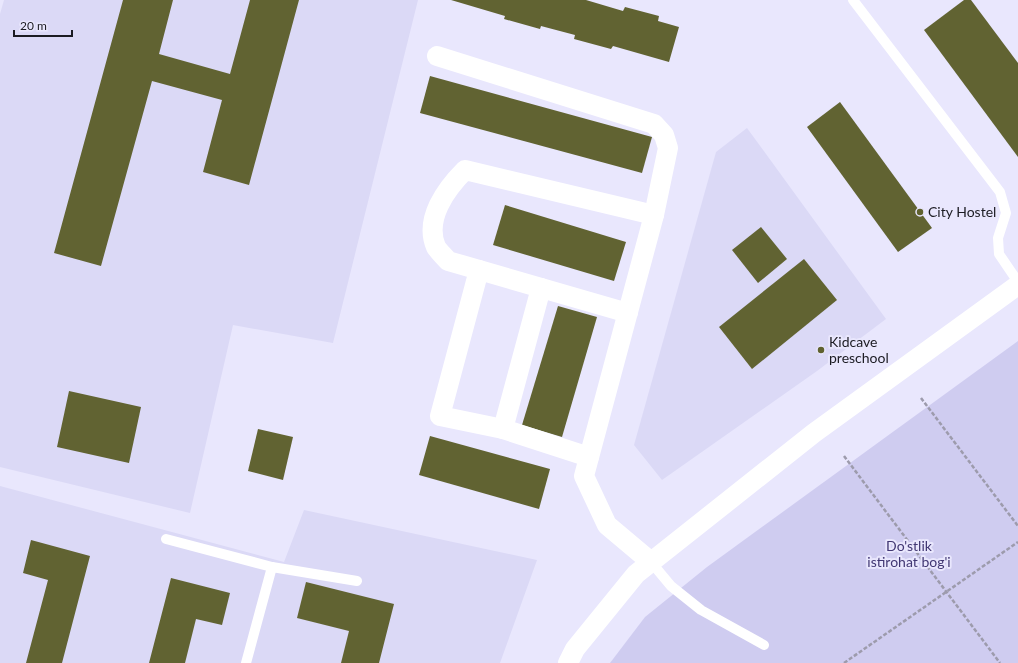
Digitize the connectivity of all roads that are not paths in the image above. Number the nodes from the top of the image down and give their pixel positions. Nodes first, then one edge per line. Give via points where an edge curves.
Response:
1 (853, 0) edge
2 (437, 56) dead end
3 (654, 215) junction
4 (479, 270) junction
5 (1018, 282) edge
6 (1018, 285) edge
7 (541, 288) junction
8 (628, 313) junction
9 (503, 429) junction
10 (589, 457) junction
11 (166, 540) dead end
12 (651, 562) junction
13 (272, 566) junction
14 (357, 581) dead end
15 (764, 645) dead end
16 (246, 663) edge
17 (568, 663) edge

1 - 5 lane via 1000,192 1006,213 998,238 999,254
2 - 3 street via 654,124 664,135 668,148
3 - 4 street via 465,170 450,185 437,210 433,233 437,248 448,261
3 - 8 street
4 - 7 street
4 - 9 street via 440,416
6 - 12 street via 814,434
7 - 8 street
7 - 9 street
8 - 10 street
9 - 10 street
10 - 12 street via 584,476 607,525
11 - 13 lane
12 - 15 lane via 672,586 701,610
12 - 17 street via 636,574 575,649
13 - 14 lane
13 - 16 lane

